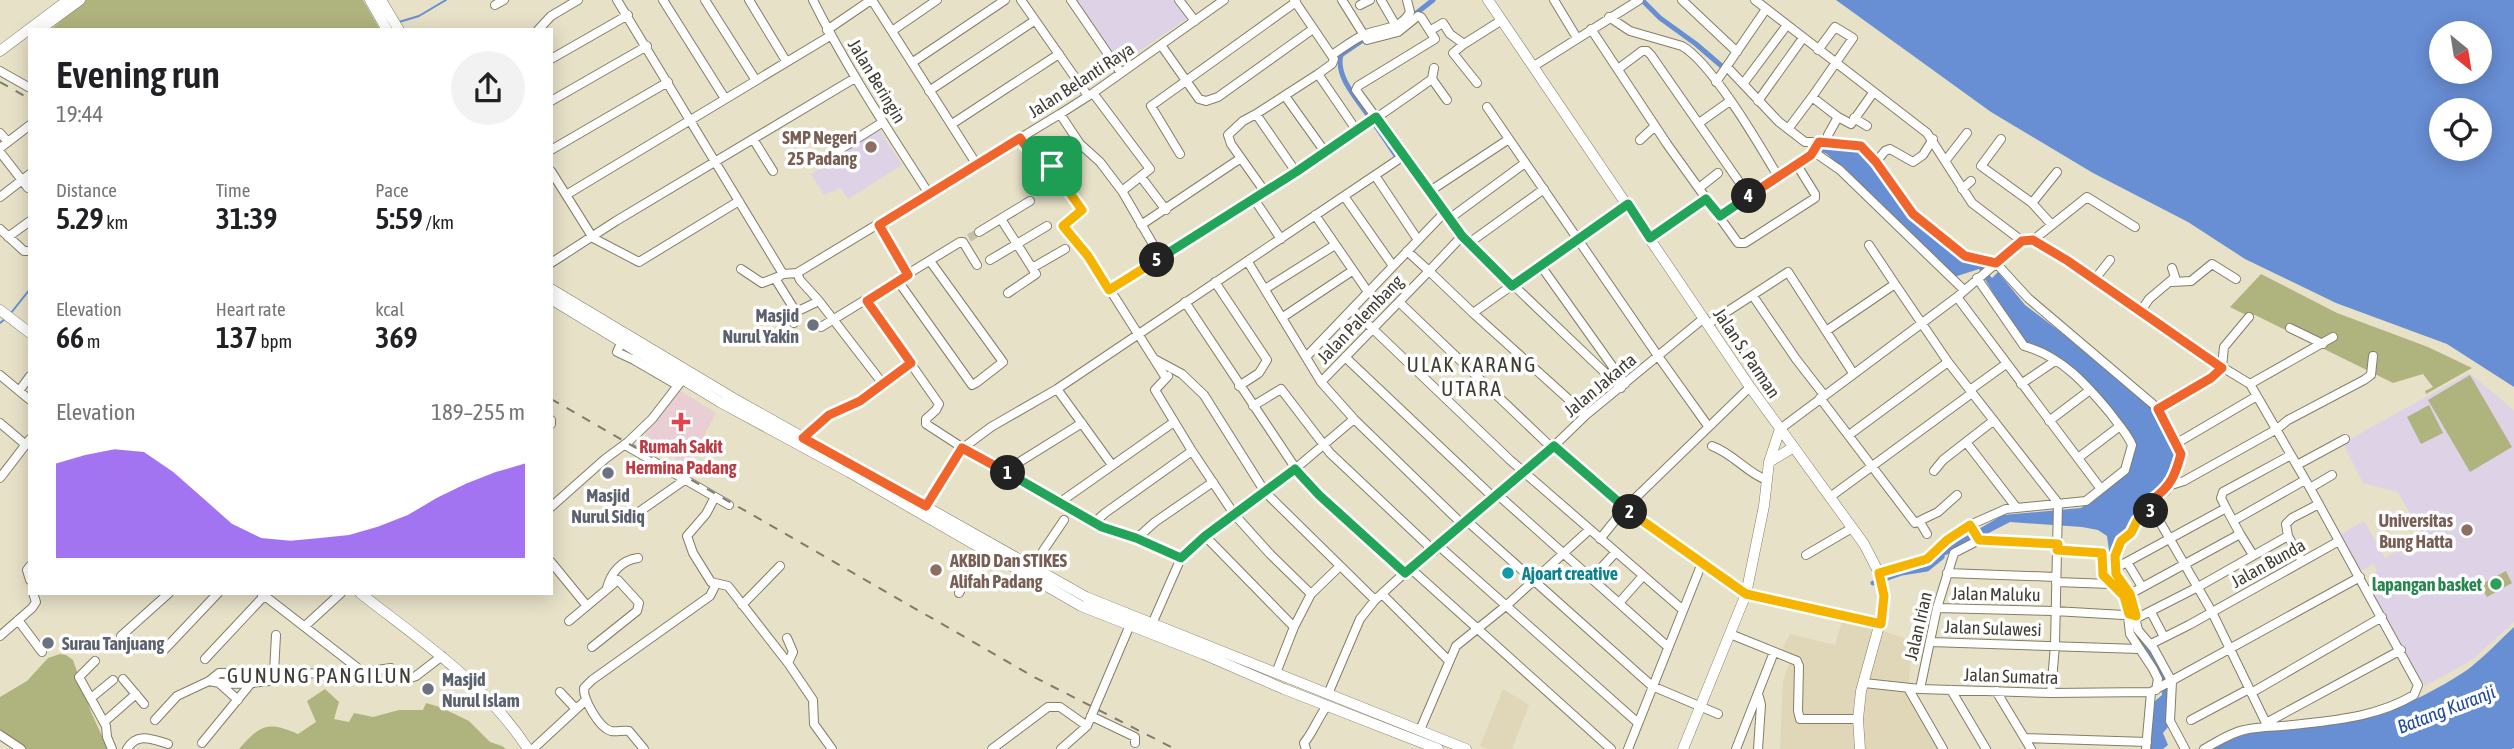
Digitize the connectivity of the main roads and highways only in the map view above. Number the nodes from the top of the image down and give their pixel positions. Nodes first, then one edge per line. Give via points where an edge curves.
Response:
1 (68, 0) edge
2 (80, 0) edge
3 (370, 0) edge
4 (382, 0) edge
5 (1488, 0) edge
6 (53, 4) edge
7 (391, 27) edge
8 (42, 28) edge
9 (28, 38) edge
10 (0, 51) edge
11 (0, 58) edge
12 (553, 290) edge
13 (553, 300) edge
14 (5, 315) edge
15 (28, 332) edge
16 (753, 415) junction
17 (1780, 429) junction
18 (1794, 447) junction
19 (829, 457) junction
20 (1769, 462) junction
21 (852, 469) junction
22 (363, 595) edge
23 (1299, 683) junction
24 (1295, 694) junction
25 (1416, 745) edge
26 (528, 749) edge
27 (1438, 749) edge
28 (1466, 749) edge
29 (1683, 749) edge
30 (1860, 749) edge

1 - 6 main road
2 - 8 main road
3 - 7 main road
4 - 7 main road
5 - 17 main road, Jalan S. Parman
6 - 10 main road
9 - 11 main road
12 - 16 main road
13 - 16 main road via 621,342 636,357
14 - 15 main road
16 - 19 main road
16 - 19 main road via 803,438
17 - 18 main road, Jalan S. Parman
17 - 20 main road
18 - 20 main road
18 - 30 main road, Jalan S. Parman via 1864,544 1883,587 1881,624 1858,719
19 - 21 main road
20 - 29 main road via 1746,594
21 - 23 main road via 1086,597
21 - 24 main road via 1081,606
22 - 26 main road via 480,689
23 - 24 main road
23 - 28 main road
24 - 25 main road
25 - 27 main road

